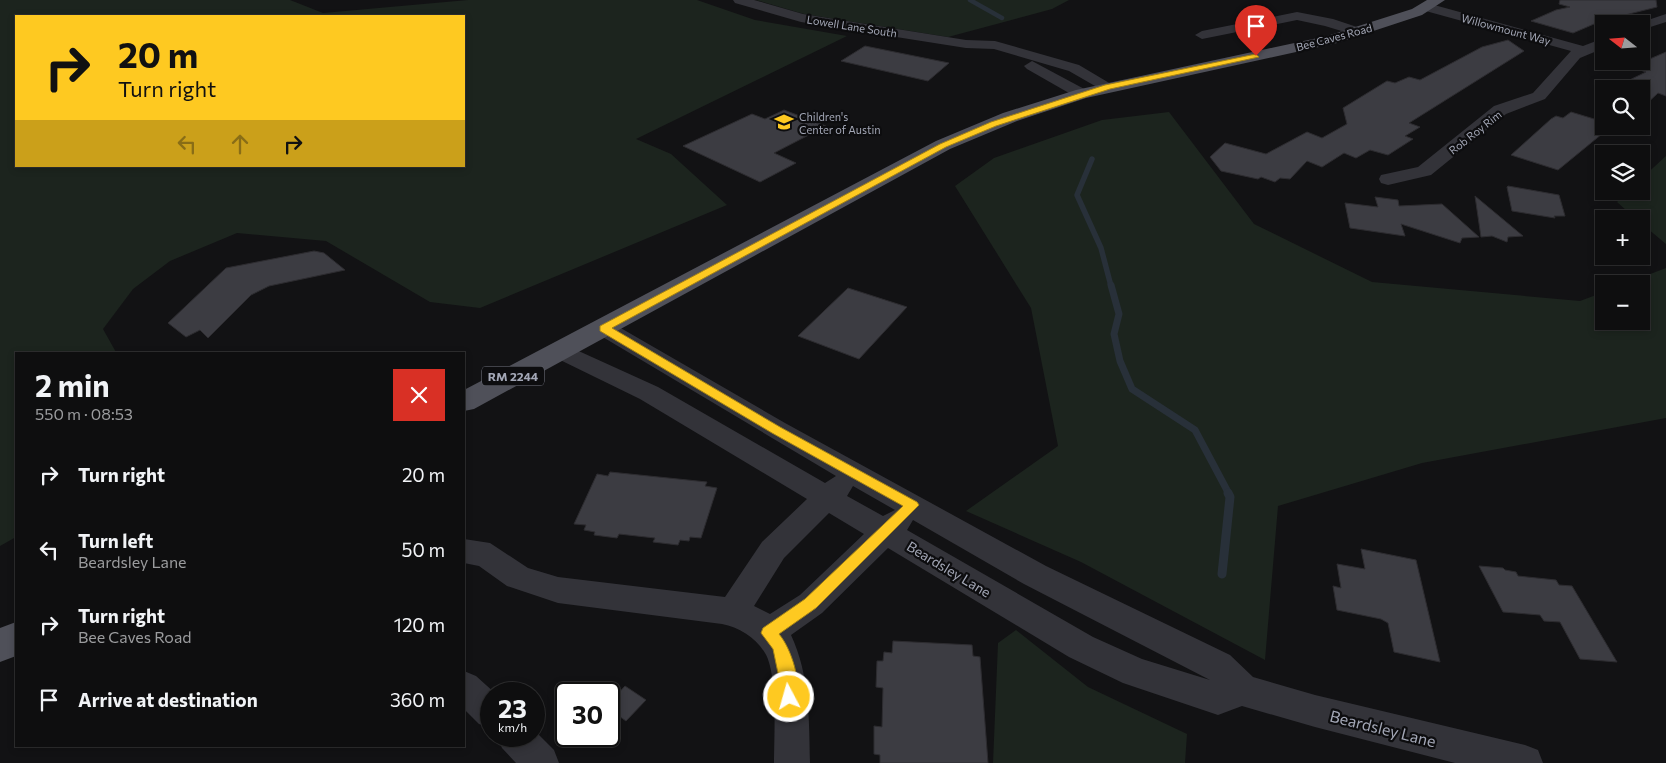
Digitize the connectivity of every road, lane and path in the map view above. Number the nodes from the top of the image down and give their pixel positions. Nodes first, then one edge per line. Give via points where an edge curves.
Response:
1 (740, 0) edge
2 (1427, 6) edge
3 (1666, 18) edge
4 (1650, 23) edge
5 (1358, 32) junction
6 (1202, 34) dead end
7 (966, 44) junction
8 (1595, 46) edge
9 (1580, 53) junction
10 (1108, 87) junction
11 (1082, 94) junction
12 (1388, 179) dead end
13 (604, 328) junction
14 (561, 351) junction
15 (465, 401) edge
16 (854, 473) junction
17 (827, 497) junction
18 (912, 505) junction
19 (887, 531) junction
20 (465, 551) edge
21 (733, 612) junction
22 (768, 633) junction
23 (15, 638) edge
24 (0, 646) edge
25 (465, 688) edge
26 (1242, 690) junction
27 (480, 702) edge
28 (526, 747) edge
29 (541, 763) edge
30 (792, 763) edge
31 (1525, 763) edge

1 - 7 street, Lowell Lane South via 801,18
2 - 5 main road, Bee Caves Road / RM 2244
2 - 9 street, Willowmount Way
3 - 4 street
5 - 6 street via 1297,16
5 - 10 main road, Bee Caves Road / RM 2244
7 - 10 street, Lowell Lane South via 995,45 1029,53 1074,68
7 - 11 street, Lowell Lane South via 1020,59
8 - 9 street, Rob Roy Rim
9 - 12 street, Rob Roy Rim via 1539,96 1500,110 1424,171
10 - 11 main road, Bee Caves Road / RM 2244
11 - 13 main road, Bee Caves Road / RM 2244 via 1010,117 943,145
13 - 14 main road, Bee Caves Road / RM 2244
13 - 16 street, Beardsley Lane
14 - 15 main road, Bee Caves Road / RM 2244
14 - 17 street, Beardsley Lane via 649,393
16 - 17 street
16 - 18 street, Beardsley Lane
17 - 19 street, Beardsley Lane
17 - 21 street via 773,550
18 - 19 street
18 - 26 street, Beardsley Lane via 1035,575 1218,666
19 - 22 street via 810,604
19 - 26 street, Beardsley Lane via 1081,647 1135,672 1218,699
20 - 21 street via 479,552 518,577 558,590
21 - 22 street via 753,620
22 - 30 street via 779,646 788,680
23 - 24 main road
25 - 27 street
26 - 31 street, Beardsley Lane
28 - 29 street

